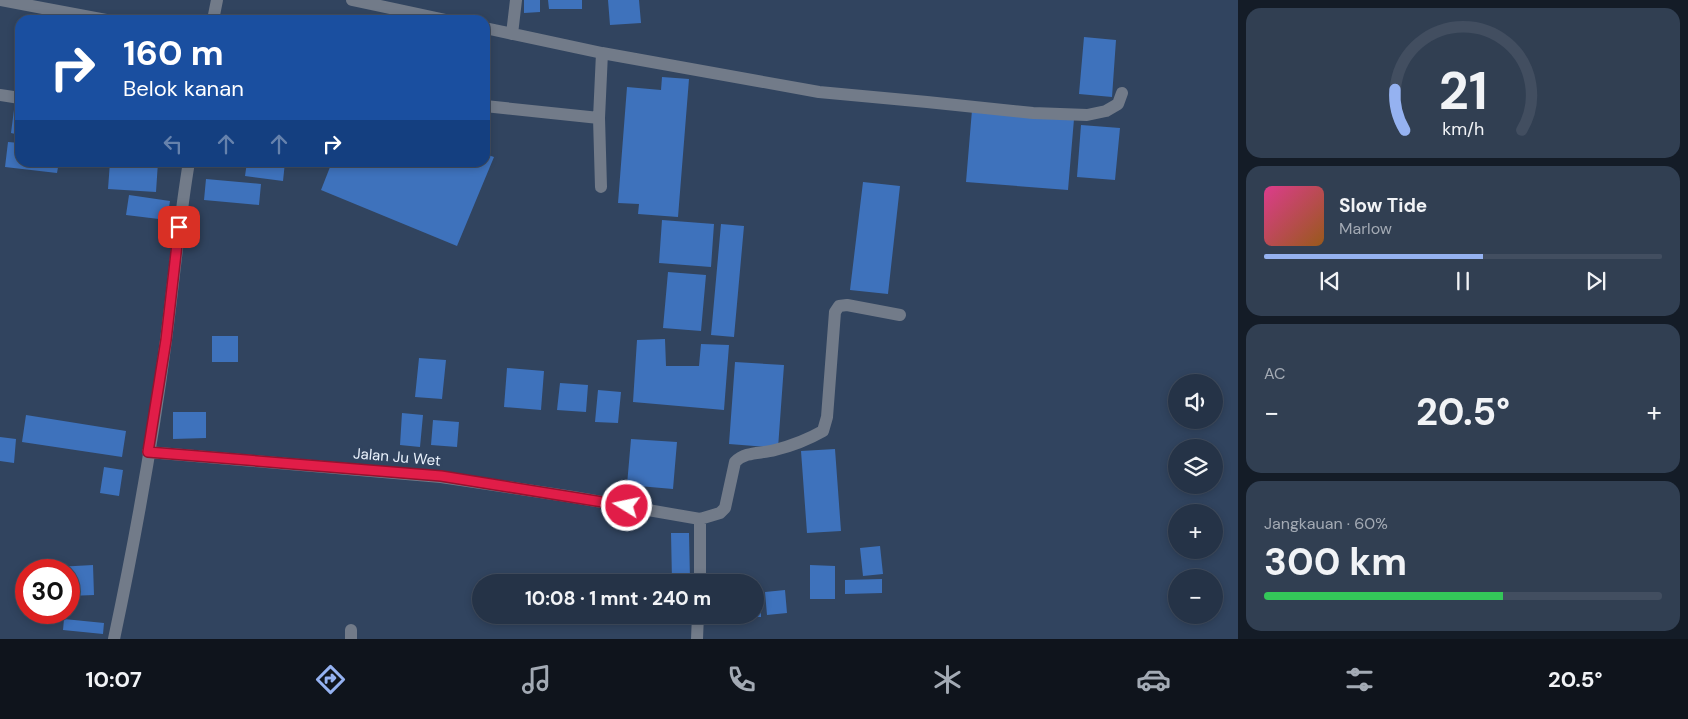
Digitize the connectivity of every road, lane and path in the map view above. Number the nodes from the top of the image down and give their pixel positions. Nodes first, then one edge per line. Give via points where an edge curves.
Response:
1 (0, 0) edge
2 (217, 0) edge
3 (352, 0) edge
4 (516, 0) edge
5 (80, 15) edge
6 (215, 15) edge
7 (420, 15) edge
8 (490, 29) edge
9 (512, 34) junction
10 (602, 54) junction
11 (1122, 93) dead end
12 (0, 95) edge
13 (15, 97) edge
14 (490, 107) edge
15 (599, 118) junction
16 (188, 167) edge
17 (601, 187) dead end
18 (900, 315) dead end
19 (148, 452) junction
20 (700, 519) junction
21 (700, 574) edge
22 (698, 624) edge
23 (114, 639) edge
24 (697, 639) edge

1 - 5 street
2 - 6 street
3 - 7 street
4 - 9 street
8 - 9 street
9 - 10 street
10 - 11 street via 819,92 1033,114 1106,112 1118,104
10 - 15 street
12 - 13 street
14 - 15 street
15 - 17 street
16 - 19 street
18 - 20 street via 839,306 835,312 827,417 823,431 775,450 740,457 735,462 725,508 720,513
19 - 20 street, Jalan Ju Wet via 441,476
19 - 23 street
20 - 21 street
22 - 24 street

